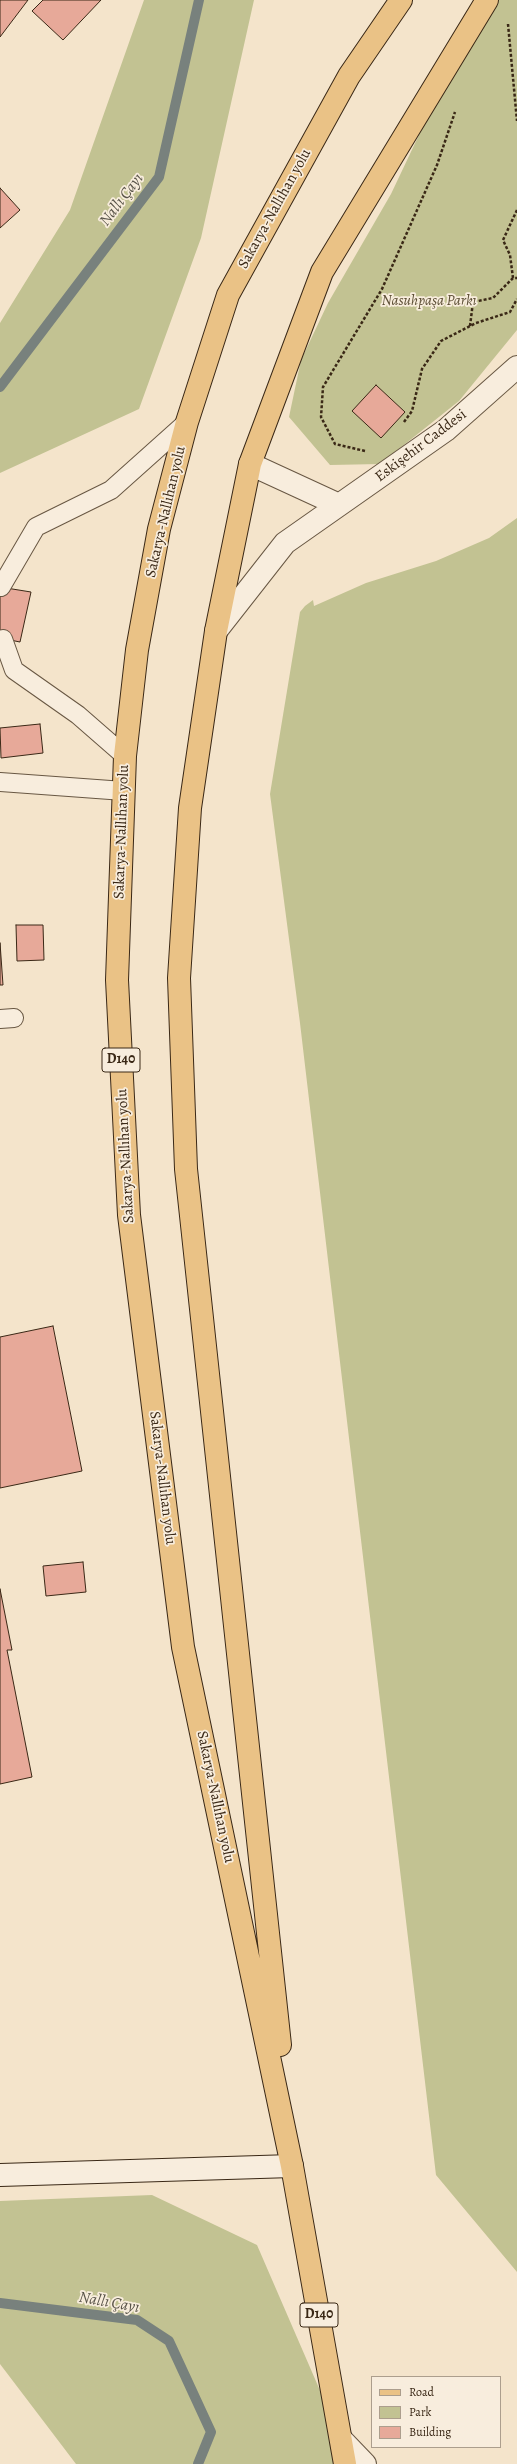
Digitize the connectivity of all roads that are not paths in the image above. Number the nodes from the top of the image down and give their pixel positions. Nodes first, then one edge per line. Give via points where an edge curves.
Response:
1 (402, 0) edge
2 (487, 0) edge
3 (517, 366) edge
4 (187, 422) junction
5 (250, 464) junction
6 (339, 505) junction
7 (1, 587) dead end
8 (216, 631) junction
9 (3, 639) dead end
10 (125, 756) junction
11 (0, 782) edge
12 (124, 791) junction
13 (292, 2166) junction
14 (0, 2175) edge
15 (341, 2439) junction
16 (345, 2464) edge
17 (364, 2464) edge

1 - 4 main road, Sakarya-Nallıhan yolu / D140 via 348,76 228,295
2 - 5 main road, Sakarya-Nallıhan yolu / D140 via 322,272
3 - 6 street, Eskişehir Caddesi via 446,430
4 - 7 lane via 111,490 36,528
4 - 10 main road, Sakarya-Nallıhan yolu / D140 via 160,529 137,650
5 - 6 street
5 - 8 main road, Sakarya-Nallıhan yolu / D140
6 - 8 street, Eskişehir Caddesi via 285,543
8 - 13 main road, Sakarya-Nallıhan yolu / D140 via 190,808 179,978 186,1169
9 - 10 lane via 14,670 78,715
10 - 12 main road, Sakarya-Nallıhan yolu / D140
11 - 12 lane
12 - 13 main road, Sakarya-Nallıhan yolu / D140 via 117,980 129,1215 183,1647
13 - 14 street
13 - 15 main road, Sakarya-Nallıhan yolu / D140
15 - 16 main road, Sakarya-Nallıhan yolu / D140
15 - 17 street

